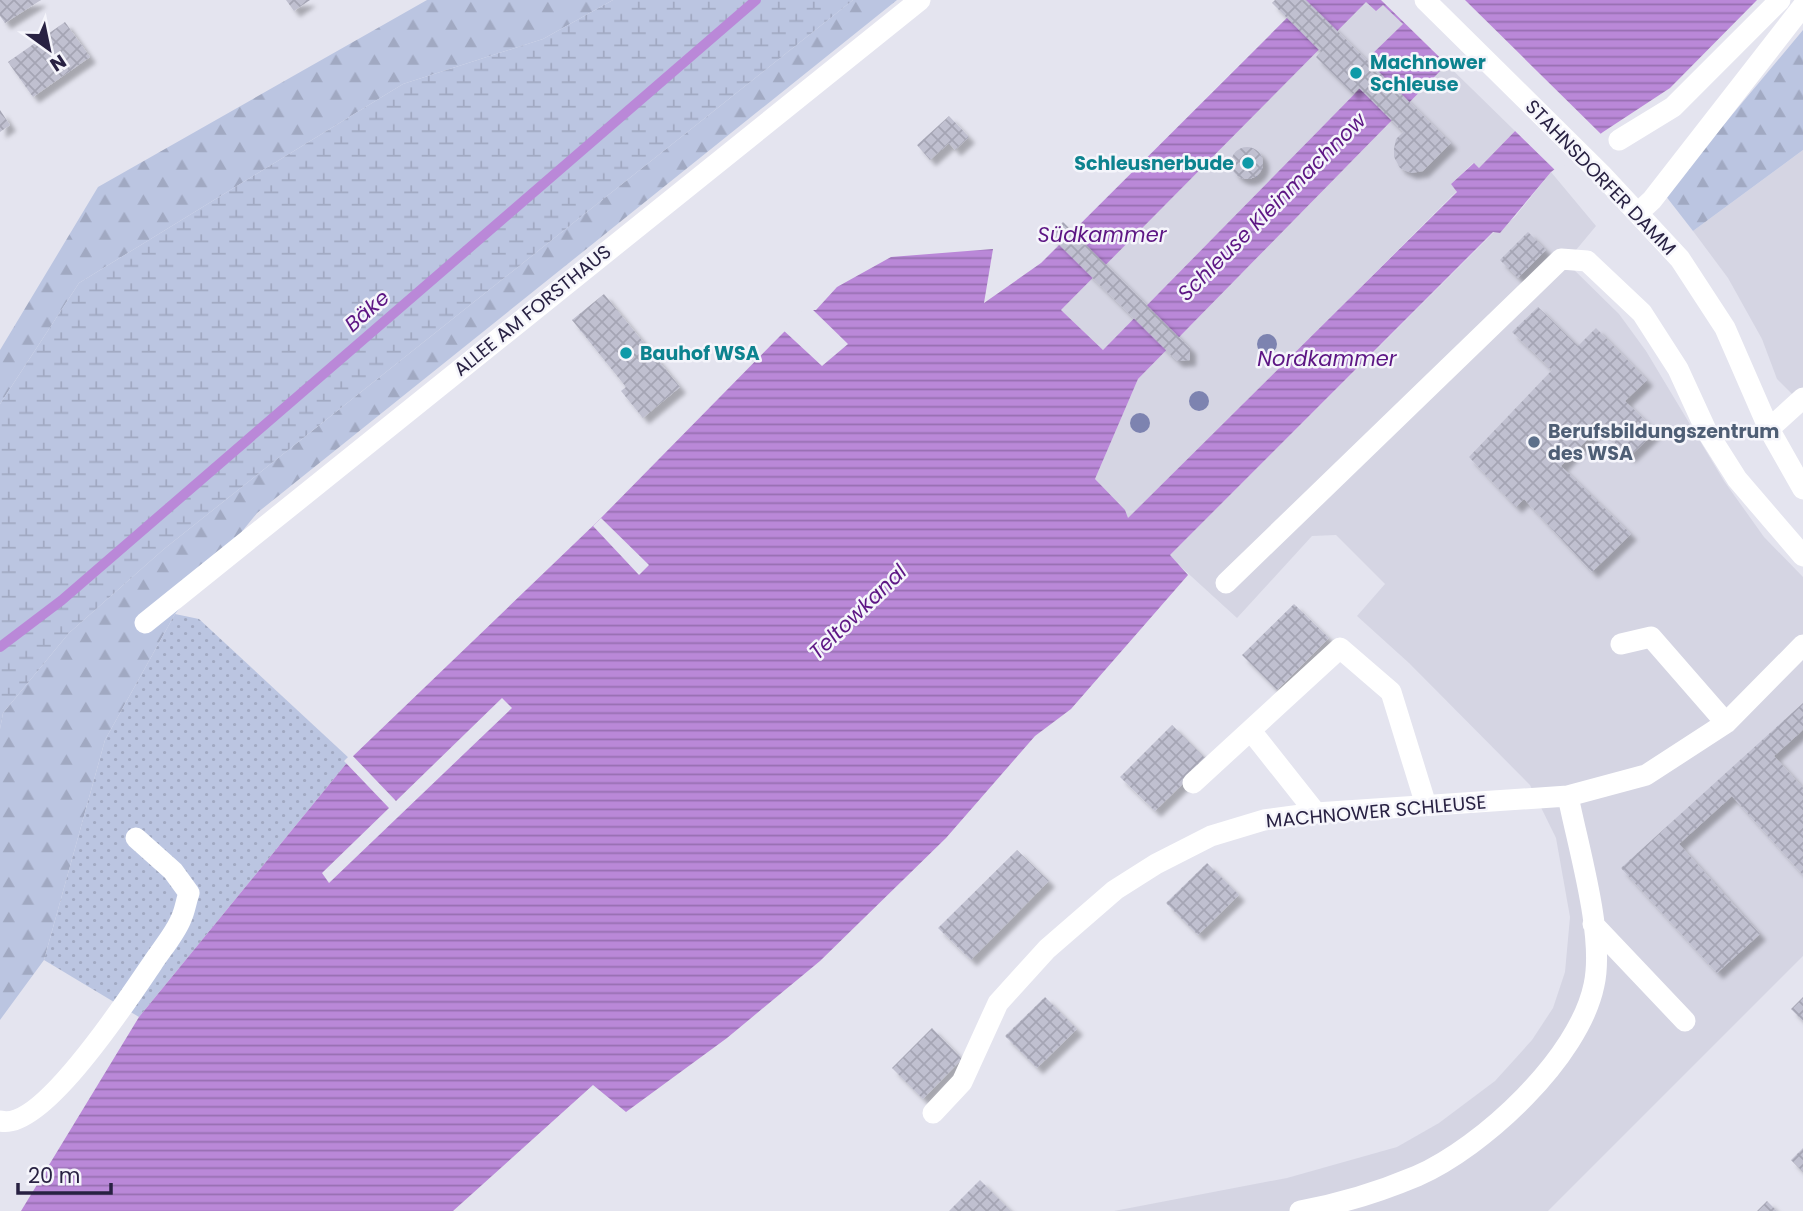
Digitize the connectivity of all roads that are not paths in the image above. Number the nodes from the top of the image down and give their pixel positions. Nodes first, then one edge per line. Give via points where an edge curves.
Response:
1 (920, 0) edge
2 (1425, 0) edge
3 (1780, 0) edge
4 (1803, 6) edge
5 (1619, 141) dead end
6 (1638, 213) junction
7 (1803, 398) edge
8 (1769, 429) junction
9 (1803, 489) edge
10 (1803, 556) edge
11 (1226, 583) dead end
12 (145, 623) dead end
13 (1621, 644) dead end
14 (1803, 645) edge
15 (1726, 723) junction
16 (1251, 731) junction
17 (1193, 783) dead end
18 (1568, 796) junction
19 (1426, 805) junction
20 (1316, 813) junction
21 (136, 838) dead end
22 (1593, 924) junction
23 (1685, 1021) dead end
24 (933, 1113) dead end
25 (0, 1121) edge
26 (1300, 1211) edge

1 - 12 street, ALLEE AM FORSTHAUS
2 - 6 street, STAHNSDORFER DAMM
3 - 5 street via 1673,107
4 - 6 street
6 - 8 street, STAHNSDORFER DAMM via 1679,259 1725,328
7 - 8 street
8 - 9 street, STAHNSDORFER DAMM
10 - 11 street via 1737,479 1642,313 1587,261 1561,259
13 - 15 street via 1651,637
14 - 15 street, MACHNOWER SCHLEUSE
15 - 18 street, MACHNOWER SCHLEUSE via 1646,775
16 - 17 street
16 - 19 street via 1340,648 1391,692
16 - 20 street
18 - 19 street, MACHNOWER SCHLEUSE
18 - 22 street
19 - 20 street, MACHNOWER SCHLEUSE
20 - 24 street, MACHNOWER SCHLEUSE via 1264,820 1211,836 1115,890 1047,949 998,1003 962,1082
21 - 25 street via 173,871 189,893 181,920 72,1073 35,1109 15,1122
22 - 23 street
22 - 26 street via 1595,985 1578,1029 1524,1096 1471,1144 1419,1175 1343,1203

